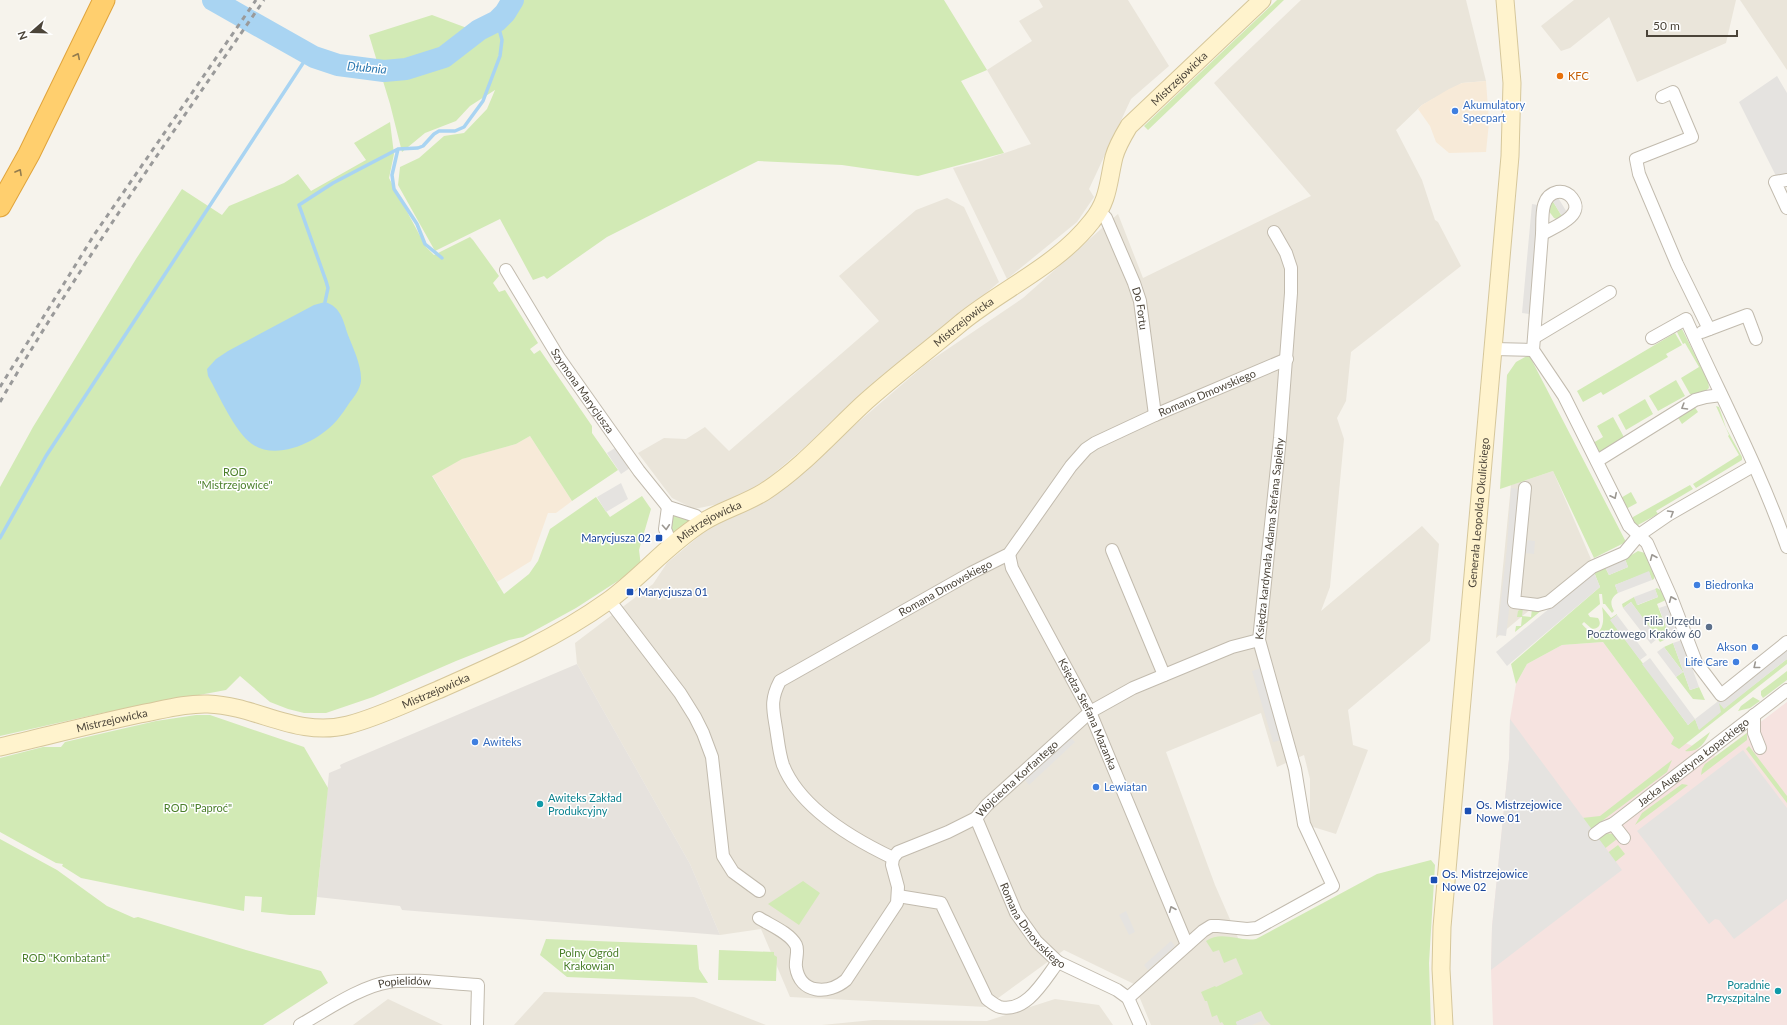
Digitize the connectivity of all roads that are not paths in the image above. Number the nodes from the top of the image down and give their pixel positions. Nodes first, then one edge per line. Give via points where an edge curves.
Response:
1 (104, 0) edge
2 (1262, 0) edge
3 (1505, 0) edge
4 (1662, 97) dead end
5 (1787, 180) edge
6 (0, 206) edge
7 (1787, 208) edge
8 (1099, 211) junction
9 (1274, 232) dead end
10 (1542, 234) dead end
11 (506, 270) dead end
12 (1610, 292) dead end
13 (1709, 329) junction
14 (1693, 335) junction
15 (1535, 337) junction
16 (1652, 338) dead end
17 (1756, 339) dead end
18 (1494, 349) junction
19 (1533, 350) junction
20 (1287, 359) junction
21 (1721, 395) junction
22 (1155, 415) junction
23 (1597, 461) junction
24 (1753, 466) junction
25 (1525, 488) dead end
26 (668, 507) junction
27 (703, 522) junction
28 (1639, 535) junction
29 (672, 546) junction
30 (1787, 548) edge
31 (1112, 550) dead end
32 (1009, 554) junction
33 (609, 600) junction
34 (1259, 640) junction
35 (1787, 642) edge
36 (1164, 675) junction
37 (1787, 690) edge
38 (1090, 712) junction
39 (1754, 715) junction
40 (0, 747) edge
41 (1760, 748) dead end
42 (976, 818) junction
43 (1613, 824) junction
44 (1595, 834) dead end
45 (1624, 838) dead end
46 (893, 858) junction
47 (759, 891) dead end
48 (898, 896) junction
49 (759, 918) dead end
50 (1187, 945) junction
51 (1058, 962) junction
52 (1128, 998) junction
53 (300, 1025) edge
54 (477, 1025) edge
55 (1140, 1025) edge
56 (1444, 1025) edge

6 -> 1 highway via 29,154
2 - 8 street, Mistrzejowicka via 1129,126 1116,150 1108,190
3 - 18 street, Generała Leopolda Okulickiego via 1511,64 1512,129
4 - 13 street via 1673,92 1692,137 1636,159 1639,174
5 - 7 street via 1775,182
8 - 22 street, Do Fortu via 1106,218 1140,301
8 - 27 street, Mistrzejowicka via 1063,250 969,317 862,405 784,478 763,493
9 - 20 street, Księdza kardynała Adama Stefana Sapiehy via 1291,268 1292,293
10 - 15 street
11 - 26 street, Szymona Marycjusza via 559,358 639,471
12 - 15 street
13 - 14 street
13 - 17 street via 1747,315
14 - 16 street via 1686,319
14 - 21 street
15 - 19 street
18 - 19 street
18 - 56 street, Generała Leopolda Okulickiego via 1442,927 1441,977
19 - 23 street via 1564,396
20 - 22 street, Romana Dmowskiego
20 - 34 street, Księdza kardynała Adama Stefana Sapiehy
21 -> 23 street via 1695,400
21 - 24 street
22 - 32 street, Romana Dmowskiego via 1086,449
23 -> 28 street via 1629,526
28 -> 24 street via 1668,515
24 - 30 street
25 - 28 street via 1514,602 1538,605 1546,603 1592,566 1626,552
26 - 27 street via 696,516
26 -> 29 street via 665,529
27 - 29 street, Mistrzejowicka
35 -> 28 street via 1721,695 1696,662 1647,543
29 - 33 street, Mistrzejowicka
31 - 36 street
32 - 38 street, Księdza Stefana Mazanka via 1012,568
32 - 46 street, Romana Dmowskiego via 791,674 780,681 773,695 778,743 790,779 815,808 839,828
33 - 40 street, Mistrzejowicka via 570,626 523,651 381,714 349,725 308,728 229,705 199,704 129,717
33 - 47 street via 680,693 704,733 712,757 723,856 733,872
34 - 36 street, Wojciecha Korfantego via 1232,647
34 - 50 street, Księdza kardynała Adama Stefana Sapiehy via 1291,754 1304,824 1333,886 1257,928 1211,926
36 - 38 street, Wojciecha Korfantego via 1133,688
37 - 39 street, Jacka Augustyna Łopackiego
38 - 42 street, Wojciecha Korfantego via 986,805
50 -> 38 street, Księdza Stefana Mazanka
39 - 41 street via 1754,733
39 - 43 street, Jacka Augustyna Łopackiego
42 - 46 street, Wojciecha Korfantego via 898,852
42 - 51 street, Romana Dmowskiego via 1016,913 1036,942
43 - 44 street, Jacka Augustyna Łopackiego
43 - 45 street
46 - 48 street
48 - 49 street via 894,910 846,980 830,990 807,986 800,978 796,967 796,946 790,937
48 - 51 street via 941,903 987,999 999,1007 1013,1008 1027,1002
50 - 52 street
51 - 52 street, Romana Dmowskiego via 1117,990
52 - 55 street
53 - 54 street, Popielidów via 364,990 376,985 402,981 478,985

